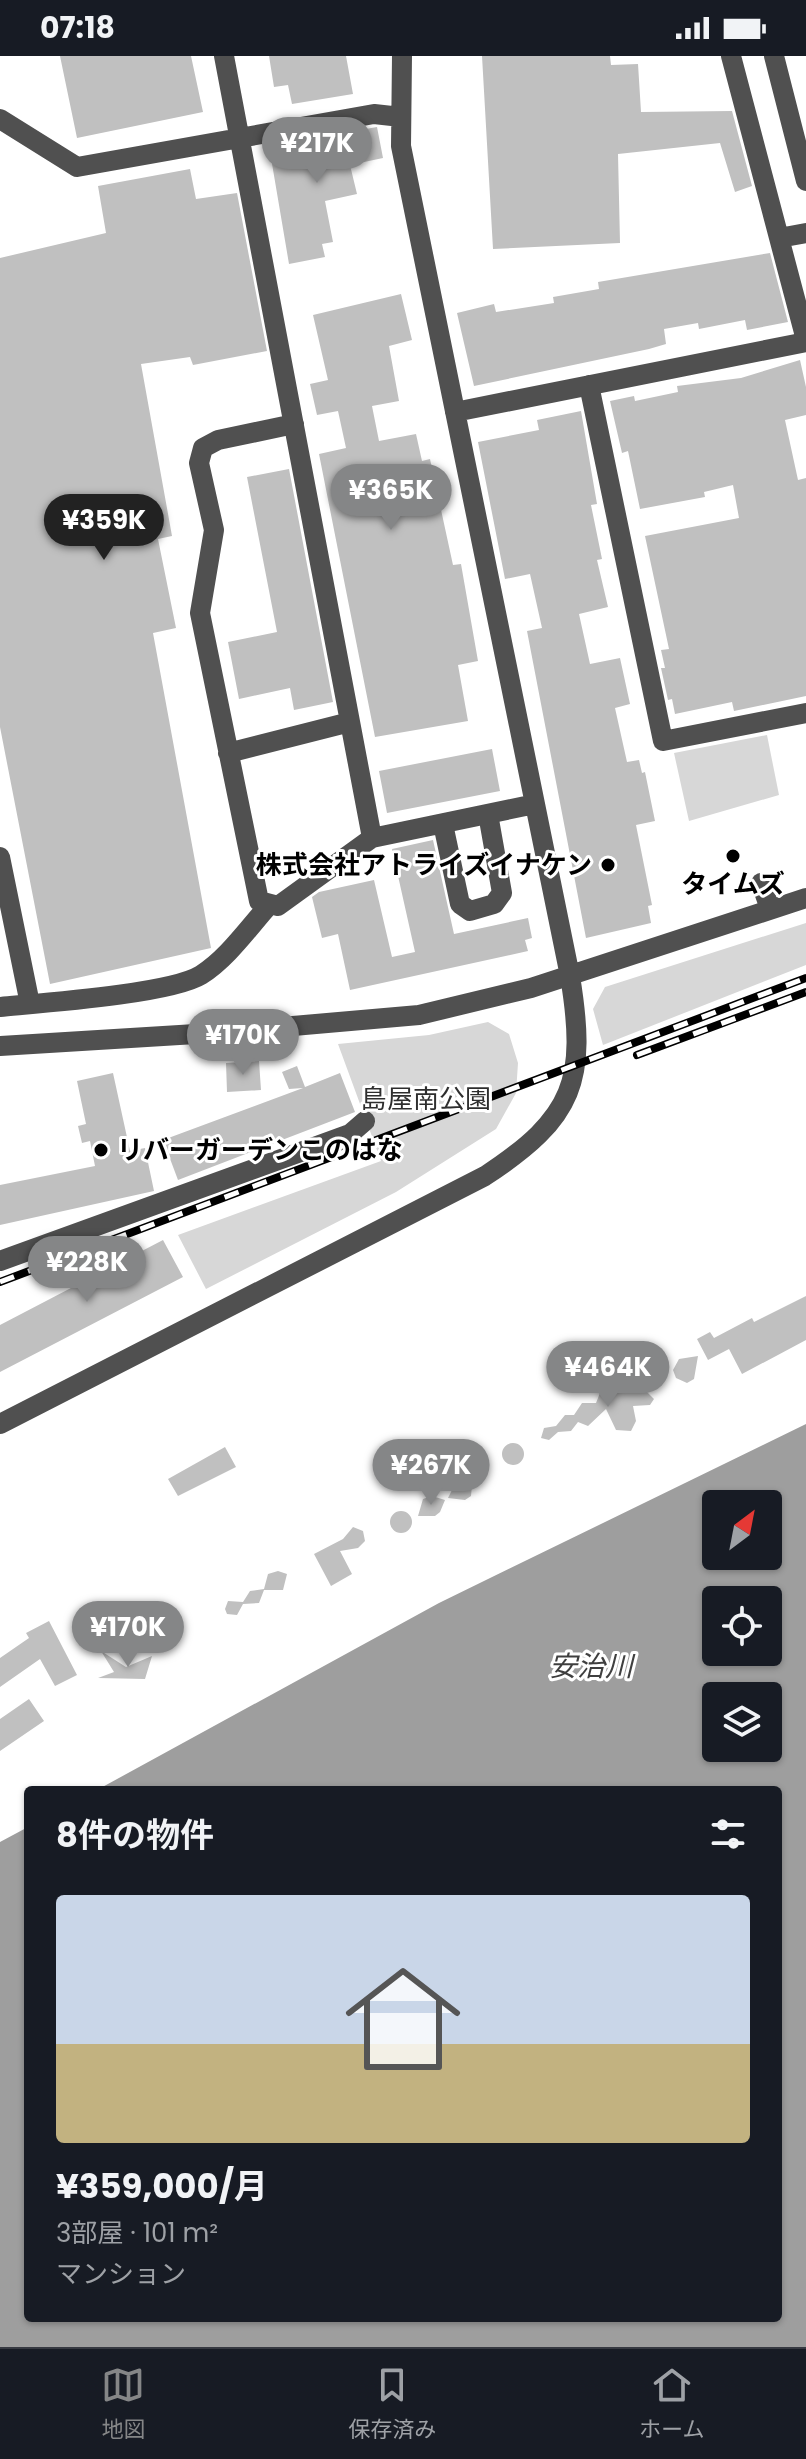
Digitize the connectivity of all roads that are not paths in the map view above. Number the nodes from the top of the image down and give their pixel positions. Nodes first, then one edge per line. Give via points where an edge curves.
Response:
1 (224, 56) edge
2 (402, 56) edge
3 (731, 56) edge
4 (774, 56) edge
5 (401, 117) junction
6 (0, 119) edge
7 (240, 136) junction
8 (806, 181) edge
9 (806, 233) edge
10 (779, 238) junction
11 (806, 341) edge
12 (589, 385) junction
13 (455, 412) junction
14 (294, 424) junction
15 (806, 713) edge
16 (350, 722) junction
17 (228, 753) junction
18 (535, 804) junction
19 (488, 814) junction
20 (443, 824) junction
21 (372, 838) junction
22 (0, 857) edge
23 (761, 883) dead end
24 (806, 898) edge
25 (270, 904) junction
26 (770, 909) junction
27 (570, 976) junction
28 (30, 1004) junction
29 (0, 1007) edge
30 (0, 1046) edge
31 (365, 1121) dead end
32 (0, 1261) edge
33 (0, 1424) edge

1 - 7 street
2 - 5 street
3 - 10 street
4 - 8 street
5 - 7 street via 374,114
5 - 13 street via 401,146
6 - 7 street via 77,167
7 - 14 street
9 - 10 street
10 - 11 street
11 - 12 street
12 - 13 street
12 - 15 street via 663,741
13 - 18 street
14 - 16 street
14 - 17 street via 218,440 203,448 199,463 214,530 200,613
16 - 17 street
16 - 21 street
17 - 25 street via 250,870 259,901
18 - 19 street
18 - 27 street
19 - 20 street
19 - 20 street via 502,893 494,904 470,911 460,904
20 - 21 street
21 - 25 street via 278,906
22 - 28 street
23 - 26 street
24 - 26 street
25 - 28 street via 198,978
26 - 27 street
27 - 30 street via 419,1015
27 - 33 street via 578,1028 572,1084 554,1118 507,1162
28 - 29 street
31 - 32 street via 350,1134

